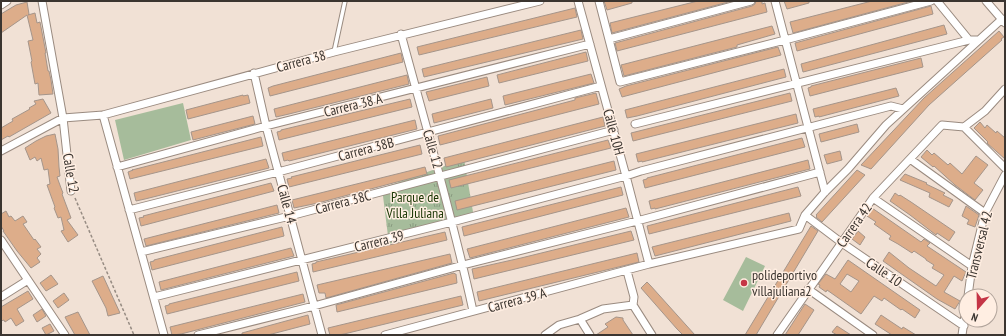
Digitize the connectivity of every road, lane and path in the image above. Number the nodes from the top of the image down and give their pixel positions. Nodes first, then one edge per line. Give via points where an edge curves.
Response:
1 (7, 1) edge
2 (42, 1) edge
3 (345, 1) edge
4 (540, 1) edge
5 (578, 1) edge
6 (599, 1) edge
7 (751, 1) edge
8 (775, 1) edge
9 (930, 1) edge
10 (937, 1) edge
11 (986, 1) edge
12 (1, 5) edge
13 (1003, 21) edge
14 (401, 34) junction
15 (609, 39) junction
16 (785, 40) junction
17 (969, 40) junction
18 (978, 40) junction
19 (590, 44) junction
20 (334, 52) junction
21 (254, 73) junction
22 (796, 83) junction
23 (601, 86) junction
24 (416, 89) junction
25 (1005, 89) edge
26 (903, 109) junction
27 (103, 115) junction
28 (62, 118) junction
29 (635, 124) dead end
30 (266, 126) junction
31 (808, 127) junction
32 (964, 127) junction
33 (614, 130) junction
34 (428, 132) junction
35 (1, 152) edge
36 (910, 158) junction
37 (117, 167) junction
38 (1005, 168) edge
39 (278, 172) junction
40 (820, 172) junction
41 (1005, 175) edge
42 (440, 176) junction
43 (626, 176) junction
44 (72, 191) joint
45 (825, 192) junction
46 (874, 198) junction
47 (129, 210) junction
48 (985, 213) junction
49 (805, 215) junction
50 (290, 216) junction
51 (637, 221) junction
52 (452, 222) junction
53 (1, 240) edge
54 (842, 243) junction
55 (141, 252) junction
56 (302, 260) junction
57 (649, 264) junction
58 (463, 265) junction
59 (972, 266) junction
60 (627, 270) junction
61 (28, 280) junction
62 (969, 288) edge
63 (808, 289) junction
64 (1, 297) edge
65 (154, 298) junction
66 (633, 305) junction
67 (314, 306) junction
68 (473, 311) junction
69 (580, 319) junction
70 (958, 322) edge
71 (65, 335) edge
72 (134, 335) edge
73 (164, 335) edge
74 (198, 335) edge
75 (322, 335) edge
76 (385, 335) edge
77 (544, 335) edge
78 (590, 335) edge
79 (652, 335) edge
80 (777, 335) edge
81 (873, 335) edge

1 - 12 street
2 - 28 street, Calle 12
3 - 20 lane
4 - 14 street, Carrera 38
5 - 19 street, Calle 10H
6 - 15 street
7 - 15 street
8 - 16 street
9 - 16 street
10 - 17 street
11 - 13 street
13 - 18 street
14 - 20 street, Carrera 38
14 - 24 street, Calle 12
15 - 16 street via 620,82
16 - 22 street
17 - 18 street
17 - 22 street
18 - 26 street
19 - 23 street, Calle 10H
19 - 24 street, Carrera 38 A
20 - 21 street, Carrera 38
21 - 27 street, Carrera 38
21 - 30 street, Calle 14
22 - 29 street
22 - 31 street
23 - 33 street, Calle 10H
23 - 34 street, Carrera 38B
24 - 30 street, Carrera 38 A
24 - 34 street, Calle 12
25 - 32 street via 985,111
26 - 31 street, Carrera 39 via 890,106
26 - 45 street
27 - 28 street, Carrera 38
27 - 37 street
28 - 35 street
28 - 44 street, Calle 12
30 - 37 street, Carrera 38 A
30 - 39 street, Calle 14
31 - 40 street
31 - 43 street, Carrera 39
32 - 36 street, Carrera 42 via 942,125
32 - 38 street
33 - 42 street, Carrera 38C
33 - 43 street, Calle 10H
34 - 39 street, Carrera 38B
34 - 42 street, Calle 12
36 - 46 street, Carrera 42
36 - 48 street
37 - 47 street
39 - 47 street, Carrera 38B
39 - 50 street, Calle 14
40 - 45 street
40 - 51 street
41 - 48 street, Transversal 42
42 - 50 street, Carrera 38C
42 - 52 street, Calle 12
43 - 51 street, Calle 10H
43 - 52 street, Carrera 39
44 - 72 path, Calle 12
45 - 49 street
46 - 54 street, Carrera 42
46 - 59 street
47 - 55 street
48 - 59 street, Transversal 42
49 - 54 street, Calle 10
49 - 57 street, Carrera 39 A via 799,229
50 - 55 street, Carrera 38C
50 - 56 street, Calle 14
51 - 57 street, Calle 10H
51 - 58 street
52 - 56 street, Carrera 39
52 - 58 street, Calle 12
53 - 61 street
54 - 63 street, Carrera 42
54 - 70 street, Calle 10
55 - 65 street
56 - 65 street, Carrera 39
56 - 67 street, Calle 14
57 - 60 street, Carrera 39 A
58 - 67 street
58 - 68 street, Calle 12
59 - 62 street, Transversal 42
60 - 66 street via 634,297
60 - 68 street, Carrera 39 A
61 - 64 street
61 - 71 street
63 - 80 street, Carrera 42
63 - 81 street
65 - 73 street
66 - 69 street via 603,309
66 - 79 street
67 - 74 street
67 - 75 street, Calle 14
68 - 76 street, Carrera 39 A
69 - 77 street via 559,325
69 - 78 street

